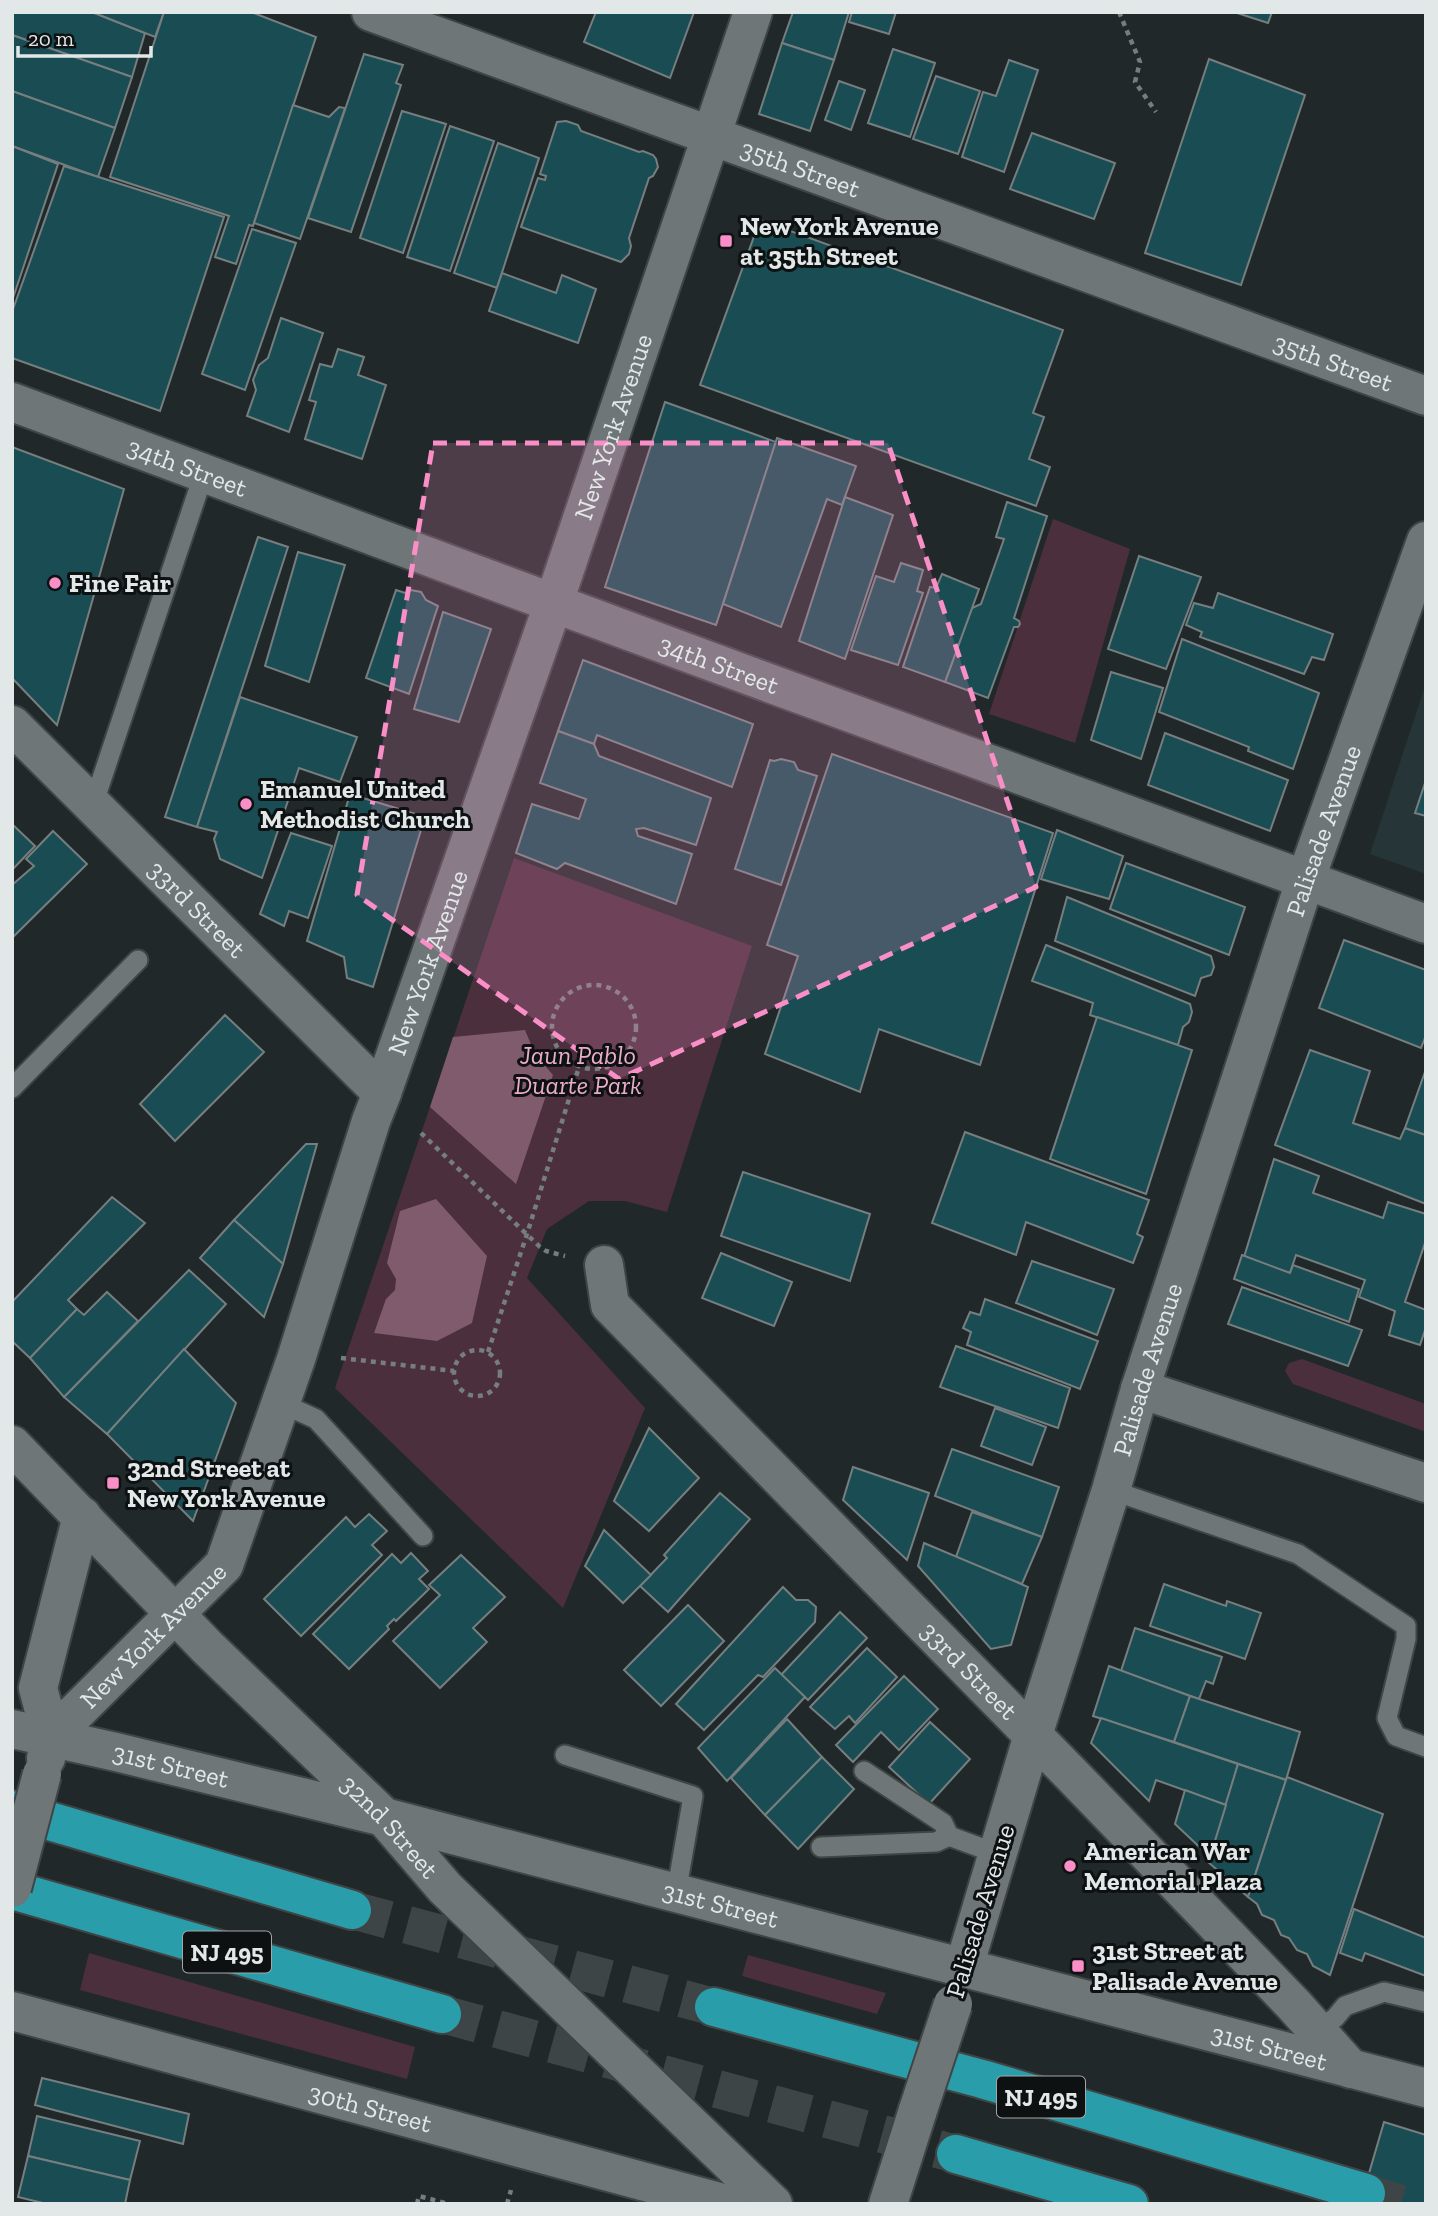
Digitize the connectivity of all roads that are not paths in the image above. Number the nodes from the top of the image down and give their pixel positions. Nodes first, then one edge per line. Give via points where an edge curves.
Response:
1 (371, 12) edge
2 (753, 12) edge
3 (711, 136) junction
4 (1426, 396) edge
5 (12, 402) edge
6 (204, 473) junction
7 (1426, 541) edge
8 (554, 602) junction
9 (12, 724) edge
10 (93, 805) junction
11 (1305, 881) junction
12 (1426, 924) edge
13 (138, 960) dead end
14 (12, 1088) edge
15 (382, 1093) junction
16 (604, 1265) dead end
17 (1140, 1389) junction
18 (281, 1403) junction
19 (12, 1446) edge
20 (1426, 1483) edge
21 (1111, 1490) junction
22 (82, 1516) junction
23 (423, 1536) dead end
24 (174, 1615) junction
25 (12, 1729) edge
26 (1033, 1735) junction
27 (51, 1737) junction
28 (1426, 1747) edge
29 (565, 1755) dead end
30 (864, 1770) dead end
31 (12, 1810) edge
32 (384, 1817) junction
33 (949, 1836) junction
34 (821, 1847) dead end
35 (998, 1854) junction
36 (12, 1889) edge
37 (676, 1894) junction
38 (352, 1910) tunnel mouth
39 (964, 1967) junction
40 (1426, 2002) edge
41 (714, 2007) tunnel mouth
42 (12, 2011) edge
43 (442, 2014) tunnel mouth
44 (1316, 2030) junction
45 (1351, 2069) junction
46 (1426, 2088) edge
47 (956, 2154) tunnel mouth
48 (1366, 2193) tunnel mouth
49 (727, 2204) edge
50 (773, 2204) edge
51 (888, 2204) edge
52 (1129, 2204) edge

1 - 3 street, 35th Street
2 - 3 street, New York Avenue
3 - 4 street, 35th Street
3 - 8 street, New York Avenue
5 - 6 street, 34th Street
6 - 8 street, 34th Street
6 - 10 lane
7 - 11 street, Palisade Avenue
8 - 11 street, 34th Street
8 - 15 street, New York Avenue
9 - 10 street, 33rd Street
10 - 15 street, 33rd Street
11 - 12 street, 34th Street
11 - 17 street, Palisade Avenue
13 - 14 lane
15 - 18 street, New York Avenue
16 - 26 street, 33rd Street via 610,1305
17 - 20 street
17 - 21 street, Palisade Avenue
18 - 23 lane via 316,1419
18 - 24 street, New York Avenue via 224,1566
19 - 22 street, 32nd Street
21 - 26 street, Palisade Avenue
21 - 28 lane via 1298,1554 1405,1626 1406,1640 1387,1718 1396,1736
22 - 24 street, 32nd Street
22 - 27 street, New York Avenue via 38,1688
24 - 27 street, New York Avenue
24 - 32 street, 32nd Street
25 - 27 street, 31st Street
26 - 35 street, Palisade Avenue
26 - 44 street, 33rd Street
27 - 32 street, 31st Street
27 - 36 street, New York Avenue, bridge
29 - 37 lane via 693,1796
30 - 33 lane via 943,1823
31 - 38 highway
32 - 37 street, 31st Street
32 - 50 street, 32nd Street via 445,1888
33 - 34 lane via 936,1842
33 - 35 lane
35 - 39 street, Palisade Avenue
36 - 43 highway, NJ 495
37 - 39 street, 31st Street
39 - 45 street, 31st Street
39 - 51 street, Palisade Avenue, bridge
40 - 44 lane via 1384,1992 1345,2006
41 - 48 highway, NJ 495 via 982,2079
42 - 49 street, 30th Street
44 - 45 street, 33rd Street
45 - 46 street, 31st Street
47 - 52 highway

